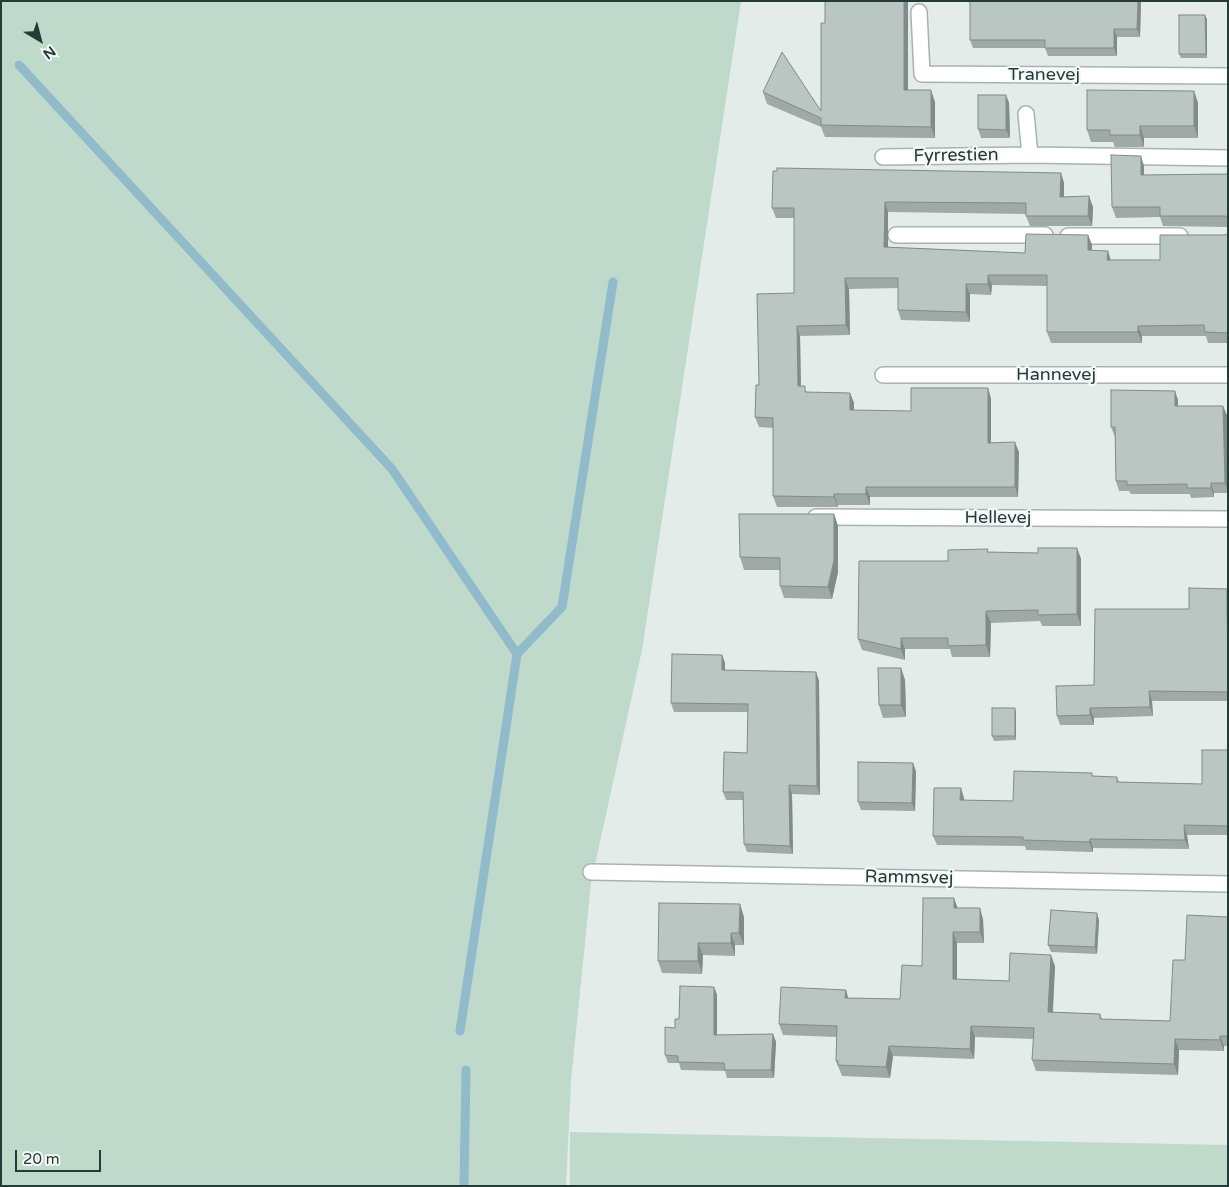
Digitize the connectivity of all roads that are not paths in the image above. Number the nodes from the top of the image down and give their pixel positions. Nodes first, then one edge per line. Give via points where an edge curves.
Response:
1 (919, 12) dead end
2 (1228, 76) edge
3 (1026, 114) dead end
4 (1030, 155) junction
5 (882, 157) dead end
6 (1228, 158) edge
7 (896, 235) dead end
8 (1198, 236) edge
9 (884, 375) dead end
10 (1228, 375) edge
11 (799, 516) edge
12 (1228, 519) edge
13 (591, 872) dead end
14 (1228, 884) edge

1 - 2 street, Tranevej via 922,74
3 - 4 street
4 - 5 street, Fyrrestien
4 - 6 street, Fyrrestien
7 - 8 street
9 - 10 street, Hannevej
11 - 12 street, Hellevej
13 - 14 street, Rammsvej

